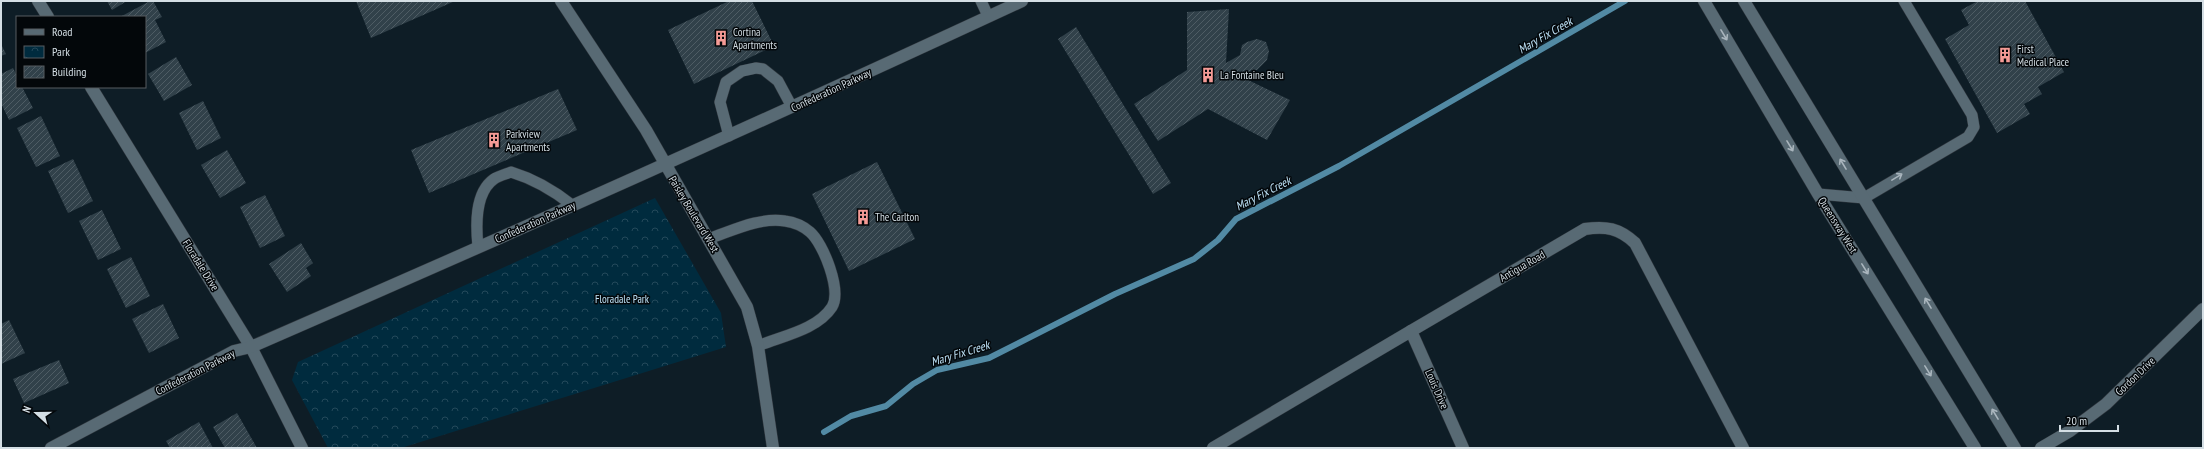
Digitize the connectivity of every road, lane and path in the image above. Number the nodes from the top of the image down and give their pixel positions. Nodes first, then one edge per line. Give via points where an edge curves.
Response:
1 (38, 1) edge
2 (561, 1) edge
3 (981, 1) edge
4 (1022, 1) edge
5 (1704, 1) edge
6 (1744, 1) edge
7 (1904, 1) edge
8 (47, 16) edge
9 (988, 16) junction
10 (92, 88) edge
11 (792, 107) junction
12 (729, 136) junction
13 (664, 164) junction
14 (1818, 194) junction
15 (1864, 198) junction
16 (572, 205) junction
17 (708, 239) junction
18 (478, 248) junction
19 (2203, 309) edge
20 (1411, 331) junction
21 (758, 346) junction
22 (251, 347) junction
23 (52, 448) edge
24 (302, 448) edge
25 (773, 448) edge
26 (1213, 448) edge
27 (1463, 448) edge
28 (1743, 448) edge
29 (1976, 448) edge
30 (2015, 448) edge
31 (2041, 448) edge

1 - 8 street
2 - 13 street, Paisley Boulevard West via 646,130
3 - 9 lane
4 - 9 street, Confederation Parkway
5 -> 14 street, Queensway West
15 -> 6 street
15 -> 7 lane via 1968,137 1974,127 1972,115
9 - 11 street, Confederation Parkway
10 - 22 street, Floradale Drive
11 - 12 street, Confederation Parkway
11 - 12 lane via 778,81 763,69 742,71 726,82 720,102
12 - 13 street, Confederation Parkway
13 - 16 street, Confederation Parkway
13 - 17 street, Paisley Boulevard West
14 - 15 lane
14 -> 29 street, Queensway West
30 -> 15 street
16 - 18 street, Confederation Parkway
16 - 18 lane via 554,190 529,177 511,172 493,180 480,200 476,224
17 - 21 street, Paisley Boulevard West via 747,307
17 - 21 lane via 754,223 768,220 784,221 800,225 811,232 832,269 835,290 833,306 809,326
18 - 22 street, Confederation Parkway
19 - 31 street, Gordon Drive via 2106,404 2070,431
20 - 26 street, Antigua Road
20 - 27 street, Louis Drive
20 - 28 street, Antigua Road via 1585,229 1601,227 1624,233 1635,244
21 - 25 street, Paisley Boulevard West
22 - 23 street, Confederation Parkway via 234,351
22 - 24 street, Floradale Drive

